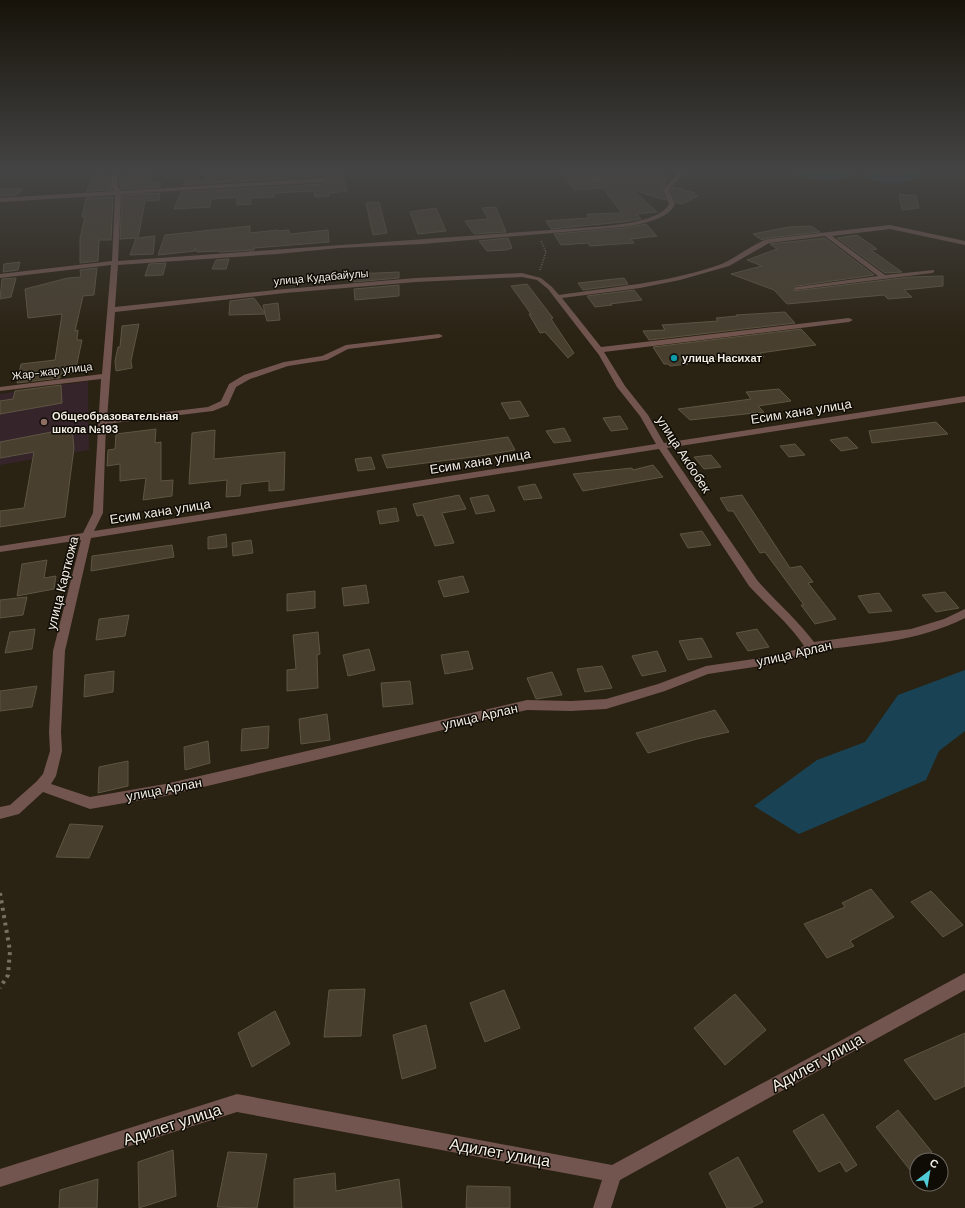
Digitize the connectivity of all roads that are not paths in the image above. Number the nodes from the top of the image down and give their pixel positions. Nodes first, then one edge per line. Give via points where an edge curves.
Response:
1 (116, 228) edge
2 (602, 228) edge
3 (877, 228) edge
4 (896, 228) edge
5 (826, 234) junction
6 (965, 243) edge
7 (115, 263) junction
8 (932, 271) dead end
9 (0, 276) edge
10 (534, 277) joint
11 (884, 277) junction
12 (797, 289) dead end
13 (558, 297) junction
14 (111, 310) junction
15 (849, 320) dead end
16 (439, 336) dead end
17 (599, 350) junction
18 (106, 376) junction
19 (0, 388) edge
20 (965, 399) edge
21 (102, 422) junction
22 (661, 446) junction
23 (87, 535) junction
24 (0, 549) edge
25 (965, 613) edge
26 (811, 647) junction
27 (41, 786) junction
28 (0, 813) edge
29 (965, 981) edge
30 (613, 1174) junction
31 (0, 1178) edge
32 (602, 1208) edge

1 - 7 street, улица Карткожа
2 - 7 street
3 - 5 street
4 - 6 street
5 - 11 street
5 - 13 street via 768,241 722,266 677,279
7 - 9 street
7 - 14 street, улица Карткожа
8 - 11 street
10 - 13 street, улица Акбобек
10 - 14 street, улица Кудабайулы via 514,275 416,280
11 - 12 street
13 - 17 street, улица Акбобек
14 - 18 street, улица Карткожа
15 - 17 street
16 - 21 street via 346,347 324,358 287,364 247,377 232,386 225,403 210,409
17 - 22 street, улица Акбобек via 622,387 644,415
18 - 19 street, Жар-жар улица
18 - 21 street, улица Карткожа
20 - 22 street, Есим хана улица
21 - 23 street, улица Карткожа via 98,513
22 - 23 street, Есим хана улица
22 - 26 street, улица Акбобек via 753,583 798,628
23 - 24 street, Есим хана улица
23 - 27 street, улица Карткожа via 59,651 56,751 49,776
25 - 26 street, улица Арлан via 934,628 907,634
26 - 27 street, улица Арлан via 768,661 706,670 662,688 606,704 527,705 166,790 90,803
27 - 28 street via 14,810
29 - 30 street, Адилет улица
30 - 31 street, Адилет улица via 237,1103
30 - 32 street

